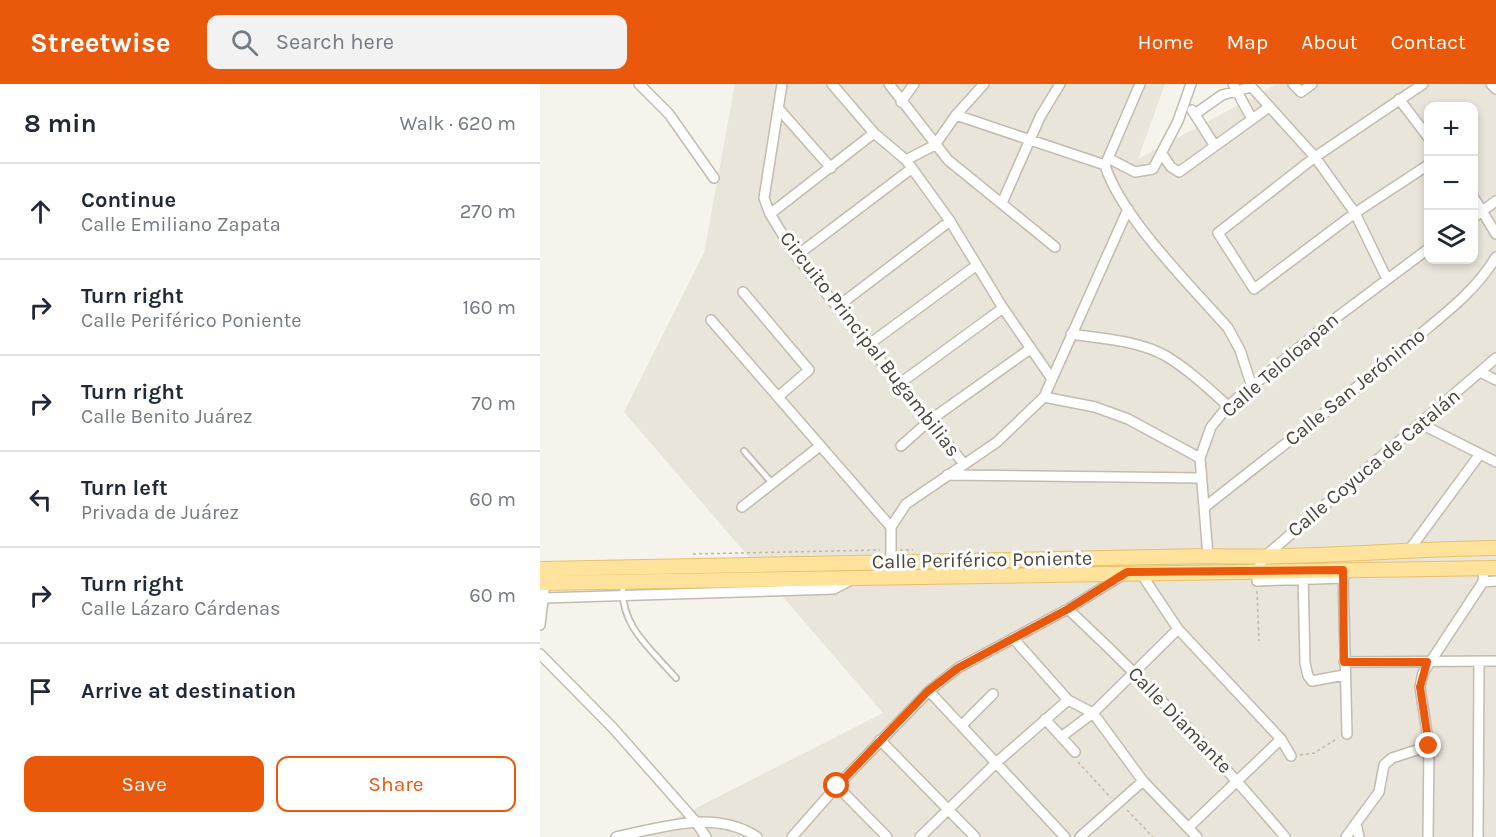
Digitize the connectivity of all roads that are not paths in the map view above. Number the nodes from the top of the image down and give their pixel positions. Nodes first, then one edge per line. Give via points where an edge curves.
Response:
1 (639, 84) edge
2 (782, 84) edge
3 (832, 84) edge
4 (889, 84) edge
5 (914, 84) edge
6 (984, 84) edge
7 (1060, 84) edge
8 (1140, 84) edge
9 (1191, 84) edge
10 (1293, 84) edge
11 (1312, 84) edge
12 (1423, 84) edge
13 (1491, 84) edge
14 (1250, 85) edge
15 (1234, 87) edge
16 (1496, 89) edge
17 (1399, 99) junction
18 (901, 102) junction
19 (1186, 103) junction
20 (1269, 107) junction
21 (777, 108) junction
22 (1196, 114) junction
23 (956, 115) junction
24 (1252, 119) junction
25 (1424, 132) edge
26 (874, 133) junction
27 (1029, 140) junction
28 (935, 146) junction
29 (1215, 146) junction
30 (1162, 154) junction
31 (1314, 157) junction
32 (1107, 162) junction
33 (908, 164) junction
34 (831, 168) junction
35 (1424, 168) edge
36 (714, 178) dead end
37 (1496, 201) edge
38 (1002, 203) junction
39 (1478, 204) edge
40 (1128, 209) junction
41 (1483, 210) junction
42 (1355, 213) junction
43 (770, 214) junction
44 (1478, 214) edge
45 (950, 221) junction
46 (1496, 234) edge
47 (1055, 247) dead end
48 (1424, 252) edge
49 (796, 256) junction
50 (1496, 257) edge
51 (977, 265) junction
52 (1387, 279) junction
53 (744, 292) dead end
54 (837, 307) junction
55 (1003, 308) junction
56 (711, 320) dead end
57 (1071, 334) junction
58 (868, 345) junction
59 (1030, 349) junction
60 (1496, 358) edge
61 (1480, 372) junction
62 (1052, 379) junction
63 (1496, 380) edge
64 (899, 384) junction
65 (1252, 387) junction
66 (778, 397) junction
67 (1044, 397) junction
68 (1228, 406) junction
69 (929, 421) junction
70 (1420, 424) junction
71 (820, 446) junction
72 (901, 446) dead end
73 (744, 451) dead end
74 (1479, 454) junction
75 (1200, 458) junction
76 (1496, 462) edge
77 (964, 464) junction
78 (947, 475) junction
79 (1201, 478) junction
80 (772, 483) junction
81 (742, 507) dead end
82 (1205, 507) junction
83 (891, 527) junction
84 (1496, 548) edge
85 (1410, 549) junction
86 (1208, 556) junction
87 (1263, 558) junction
88 (891, 561) junction
89 (627, 567) junction
90 (540, 569) edge
91 (1134, 572) junction
92 (1488, 573) edge
93 (1343, 574) junction
94 (1303, 575) junction
95 (1257, 577) junction
96 (855, 578) junction
97 (1496, 581) edge
98 (624, 582) junction
99 (542, 583) edge
100 (622, 596) junction
101 (543, 598) junction
102 (1068, 609) junction
103 (540, 625) edge
104 (1178, 629) junction
105 (1012, 638) junction
106 (540, 654) edge
107 (1344, 662) junction
108 (1427, 662) junction
109 (1479, 662) junction
110 (1496, 662) edge
111 (1134, 671) junction
112 (1344, 675) junction
113 (676, 678) dead end
114 (928, 691) junction
115 (993, 694) dead end
116 (1068, 700) junction
117 (1093, 713) junction
118 (1045, 720) junction
119 (962, 725) junction
120 (1347, 734) road end
121 (1061, 736) junction
122 (1281, 739) junction
123 (880, 740) junction
124 (1429, 746) junction
125 (1075, 753) dead end
126 (1291, 756) road end
127 (998, 762) junction
128 (1237, 780) junction
129 (1143, 781) junction
130 (837, 786) junction
131 (949, 810) junction
132 (696, 822) junction
133 (1356, 823) junction
134 (1188, 828) junction
135 (643, 834) edge
136 (796, 836) edge
137 (616, 837) edge
138 (706, 837) edge
139 (757, 837) edge
140 (887, 837) edge
141 (920, 837) edge
142 (975, 837) edge
143 (1065, 837) edge
144 (1080, 837) edge
145 (1197, 837) edge
146 (1285, 837) edge
147 (1346, 837) edge
148 (1359, 837) edge
149 (1428, 837) edge
150 (1478, 837) edge

1 - 36 street via 669,114
2 - 21 street, Circuito Principal Bugambilias
3 - 26 street
4 - 18 street
5 - 18 street
6 - 23 street
7 - 27 street
8 - 32 street
9 - 19 street
10 - 11 street via 1301,92
12 - 17 street
13 - 16 street
14 - 15 street
14 - 20 street
15 - 22 street
15 - 24 street
17 - 25 street
17 - 31 street
18 - 28 street
19 - 22 street
19 - 30 street
20 - 24 street
20 - 31 street
21 - 34 street
21 - 43 street, Circuito Principal Bugambilias via 764,198
22 - 29 street
23 - 27 street
23 - 28 street
24 - 29 street
26 - 33 street
26 - 34 street
27 - 32 street
27 - 38 street
28 - 33 street
28 - 38 street
29 - 30 street via 1179,172
30 - 32 street via 1153,169 1135,172
31 - 42 street
31 - 42 street via 1218,233 1254,289
32 - 40 street via 1109,180
33 - 45 street
33 - 49 street
34 - 43 street
35 - 42 street
37 - 41 street
38 - 47 street
39 - 41 street
40 - 57 street
40 - 65 street via 1228,328
41 - 44 street
41 - 46 street
42 - 52 street
43 - 49 street, Circuito Principal Bugambilias
45 - 51 street
45 - 54 street
48 - 52 street, Calle Teloloapan
49 - 54 street, Circuito Principal Bugambilias
50 - 82 street, Calle San Jerónimo via 1463,299
51 - 55 street
51 - 58 street
52 - 65 street, Calle Teloloapan
53 - 66 street via 809,370
54 - 58 street, Circuito Principal Bugambilias
55 - 59 street
55 - 64 street
56 - 66 street
57 - 62 street
57 - 68 street via 1125,342 1164,355
58 - 64 street, Circuito Principal Bugambilias
59 - 62 street
59 - 69 street
60 - 61 street, Calle Coyuca de Catalán
61 - 63 street
61 - 70 street, Calle Coyuca de Catalán
62 - 67 street
64 - 69 street, Circuito Principal Bugambilias
65 - 68 street, Calle Teloloapan
66 - 71 street
67 - 75 street via 1095,407 1128,419
67 - 77 street via 997,442
68 - 75 street, Calle Teloloapan via 1211,427
69 - 72 street
69 - 77 street, Circuito Principal Bugambilias
70 - 74 street
70 - 87 street, Calle Coyuca de Catalán
71 - 80 street
71 - 83 street
73 - 80 lane
74 - 76 street
74 - 85 street
75 - 79 street, Calle Teloloapan
77 - 78 street
78 - 79 street
78 - 83 street via 906,504
79 - 82 street, Calle Teloloapan
80 - 81 street
82 - 86 street, Calle Teloloapan
83 - 88 street
84 - 85 main road, Calle Periférico Poniente
85 - 87 main road, Calle Periférico Poniente
86 - 87 main road, Calle Periférico Poniente
86 - 88 main road, Calle Periférico Poniente
87 - 95 street, Calle Coyuca de Catalán
88 - 89 main road, Calle Periférico Poniente
89 - 90 main road, Calle Periférico Poniente
89 - 98 lane
91 - 95 main road, Calle Periférico Poniente
91 - 96 main road, Calle Periférico Poniente
91 - 102 street
91 - 104 street
92 - 93 main road, Calle Periférico Poniente
92 - 97 street
92 - 108 street
93 - 94 main road, Calle Periférico Poniente
93 - 107 street
94 - 95 main road, Calle Periférico Poniente
94 - 112 street via 1308,676 1312,681 1320,681
96 - 98 main road, Calle Periférico Poniente
96 - 100 street via 834,589
98 - 99 main road, Calle Periférico Poniente
98 - 100 lane
99 - 101 street
100 - 101 street
100 - 113 lane via 628,621
101 - 103 street
102 - 105 street
102 - 111 street, Calle Diamante
104 - 111 street
104 - 122 street
105 - 114 street via 958,668
105 - 116 street
106 - 132 street via 613,728
107 - 108 street
107 - 112 street
108 - 109 street
108 - 124 street via 1420,687
109 - 110 street
109 - 150 street
111 - 117 street
111 - 128 street, Calle Diamante
112 - 120 street
114 - 119 street
114 - 123 street
115 - 119 street
116 - 117 street
116 - 118 street
117 - 121 street
117 - 129 street
118 - 121 street
118 - 127 street
119 - 127 street
121 - 125 street
122 - 126 street
122 - 128 street
123 - 130 street
123 - 131 street
124 - 133 street via 1392,758 1384,765 1379,792
124 - 149 street
127 - 131 street
127 - 143 street
128 - 134 street
128 - 146 street, Calle Diamante
129 - 134 street
129 - 144 street
130 - 136 street
130 - 140 street
131 - 141 street
131 - 142 street
132 - 135 street
132 - 138 street
132 - 139 street via 717,821
133 - 147 street
133 - 148 street
134 - 145 street
135 - 137 street

